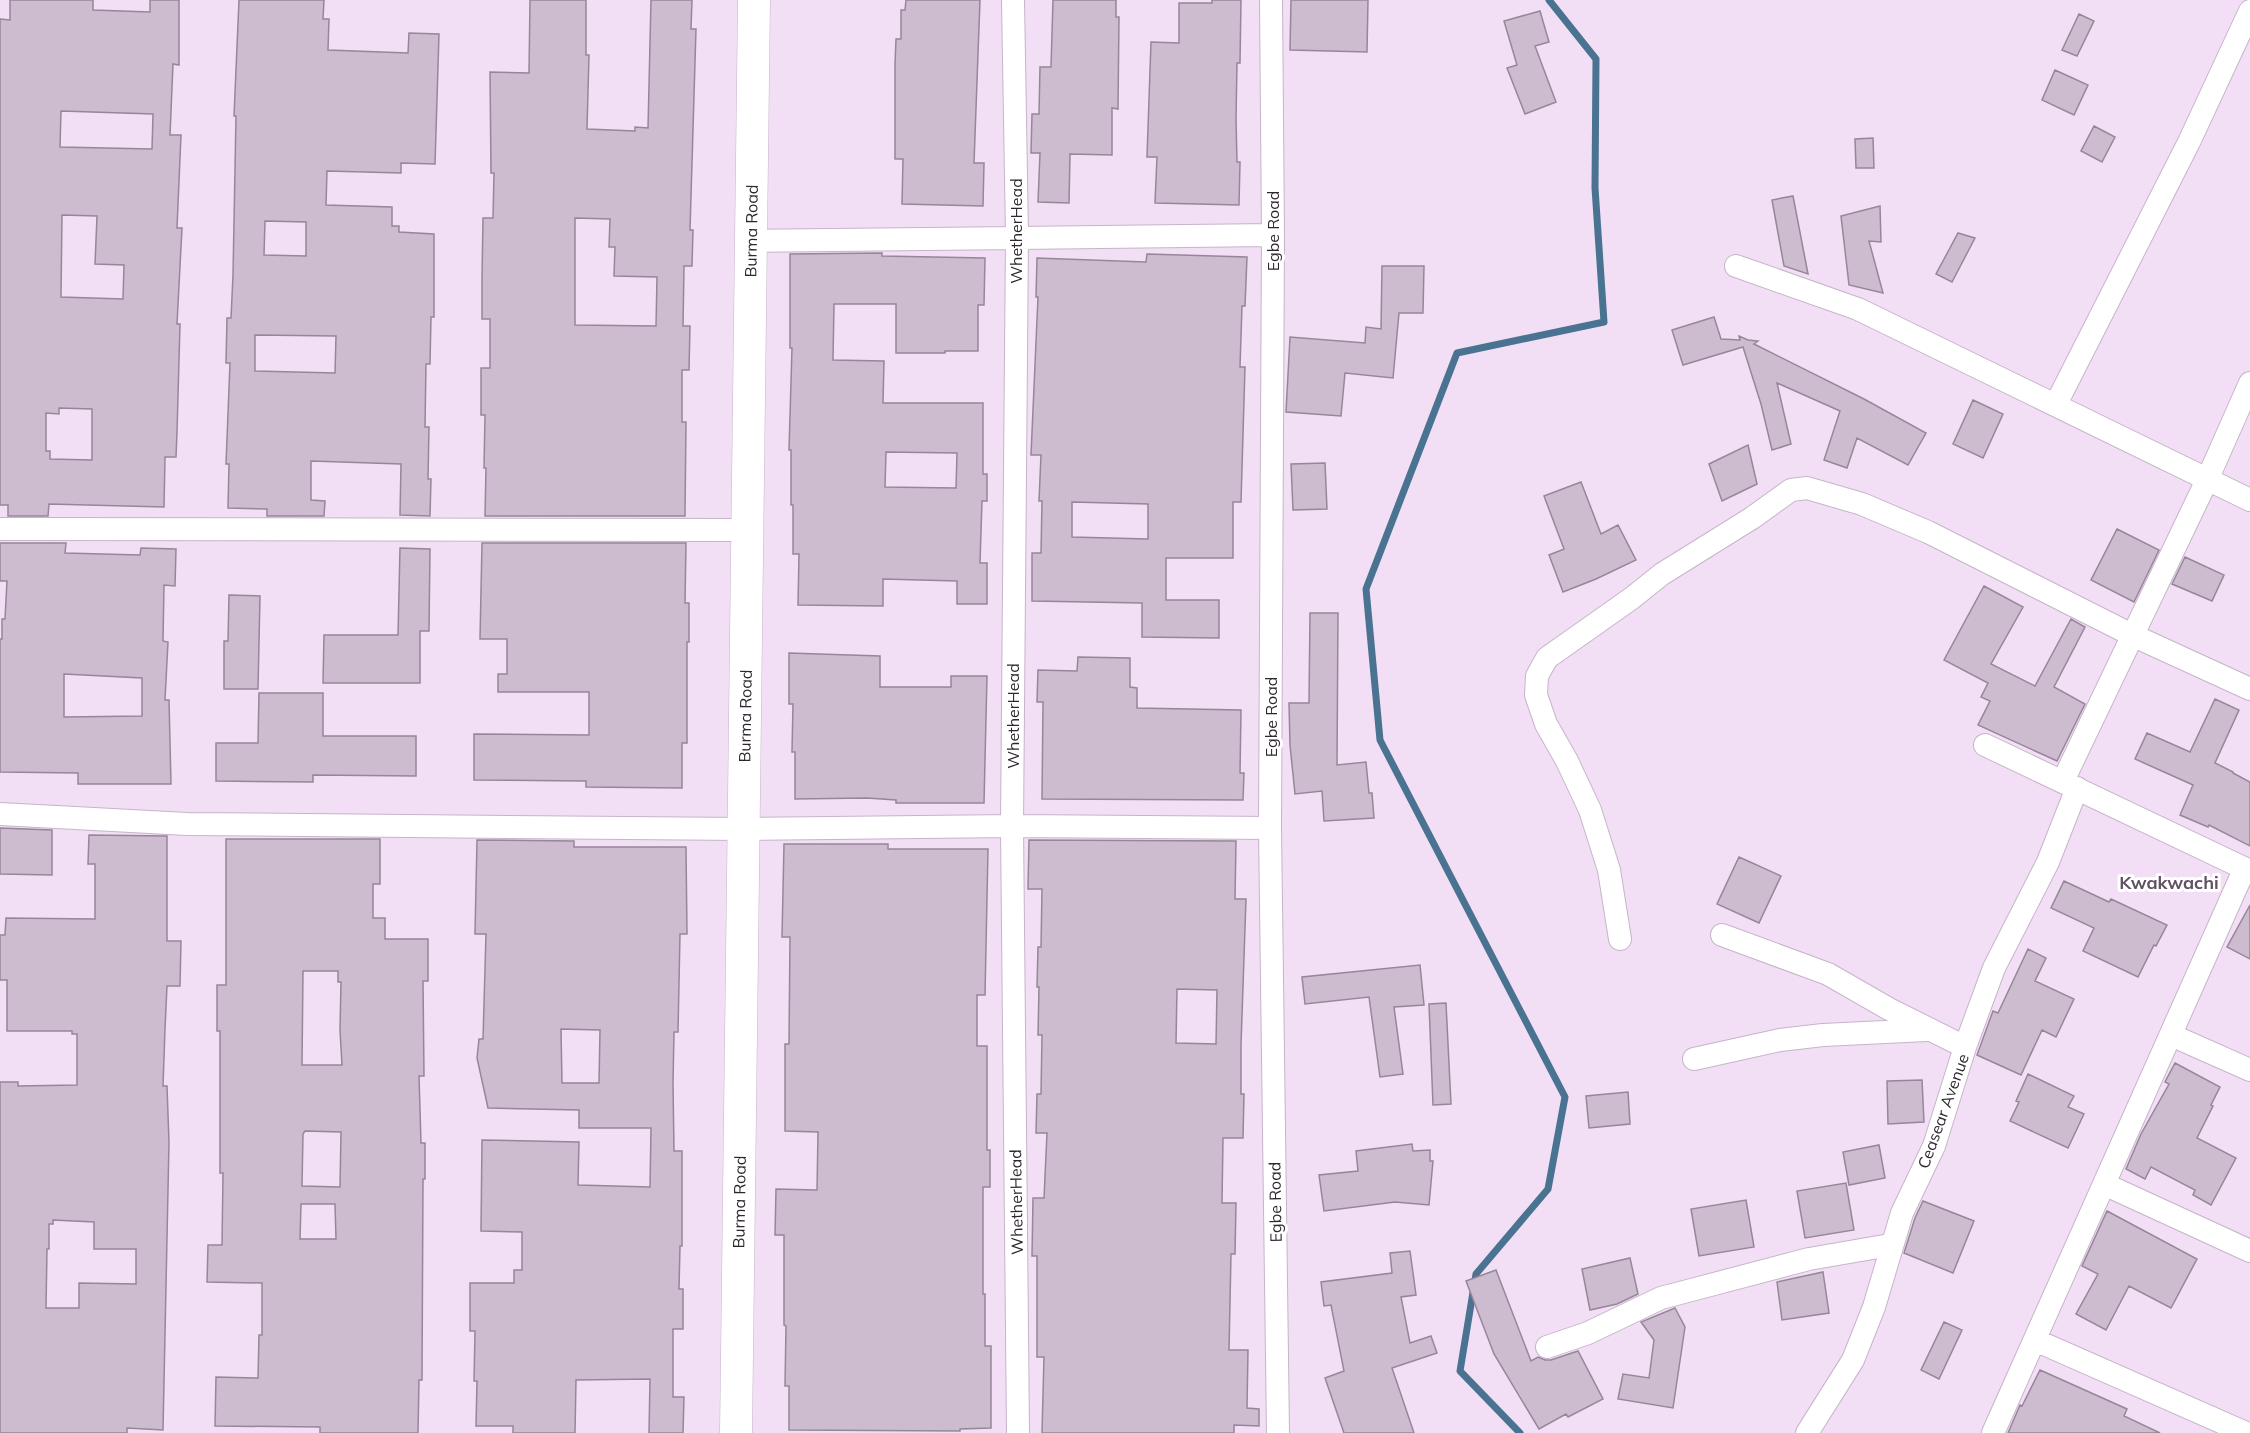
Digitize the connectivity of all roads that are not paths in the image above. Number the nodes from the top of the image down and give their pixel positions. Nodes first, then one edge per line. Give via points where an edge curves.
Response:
1 (754, 0) edge
2 (1013, 0) edge
3 (1271, 0) edge
4 (2249, 14) edge
5 (1273, 235) junction
6 (1017, 237) junction
7 (751, 241) junction
8 (1736, 266) dead end
9 (2250, 383) edge
10 (2056, 404) junction
11 (2207, 480) junction
12 (2250, 500) edge
13 (0, 529) edge
14 (748, 530) junction
15 (2132, 635) junction
16 (2250, 689) edge
17 (1984, 745) dead end
18 (2070, 784) junction
19 (0, 814) edge
20 (1012, 826) junction
21 (1270, 828) junction
22 (744, 829) junction
23 (2247, 871) edge
24 (1722, 935) dead end
25 (1620, 939) dead end
26 (1932, 1030) junction
27 (2171, 1035) junction
28 (1965, 1047) junction
29 (1694, 1059) dead end
30 (2250, 1070) edge
31 (2104, 1184) junction
32 (1890, 1245) junction
33 (2250, 1251) edge
34 (2035, 1340) junction
35 (1547, 1347) dead end
36 (736, 1433) edge
37 (1018, 1433) edge
38 (1278, 1433) edge
39 (1807, 1433) edge
40 (1993, 1433) edge
41 (2246, 1433) edge

1 - 7 street, Burma Road
2 - 6 street, WhetherHead
3 - 5 street, Egbe Road
4 - 10 street
5 - 6 street
5 - 21 street, Egbe Road
6 - 7 street
6 - 20 street, WhetherHead
7 - 14 street, Burma Road
8 - 10 street via 1858,309
9 - 11 street, Ceasear Avenue
10 - 11 street
11 - 12 street
11 - 15 street, Ceasear Avenue
13 - 14 street
14 - 22 street, Burma Road
15 - 16 street
15 - 18 street, Ceasear Avenue
15 - 25 street via 1928,532 1820,490 1791,490 1662,574 1546,658 1539,669 1536,695 1546,724 1590,810 1610,870
17 - 18 street
18 - 23 street
18 - 28 street, Ceasear Avenue via 2048,862 1994,968
19 - 22 street via 187,824
20 - 21 street
20 - 22 street
20 - 37 street, WhetherHead
21 - 38 street, Egbe Road
22 - 36 street, Burma Road
23 - 27 street
24 - 26 street via 1828,974
26 - 28 street
26 - 29 street via 1780,1040
27 - 30 street
27 - 31 street
28 - 32 street, Ceasear Avenue via 1934,1146
31 - 33 street
31 - 34 street
32 - 35 street via 1809,1259 1661,1298 1588,1333
32 - 39 street, Ceasear Avenue via 1874,1307 1853,1360
34 - 40 street
34 - 41 street

